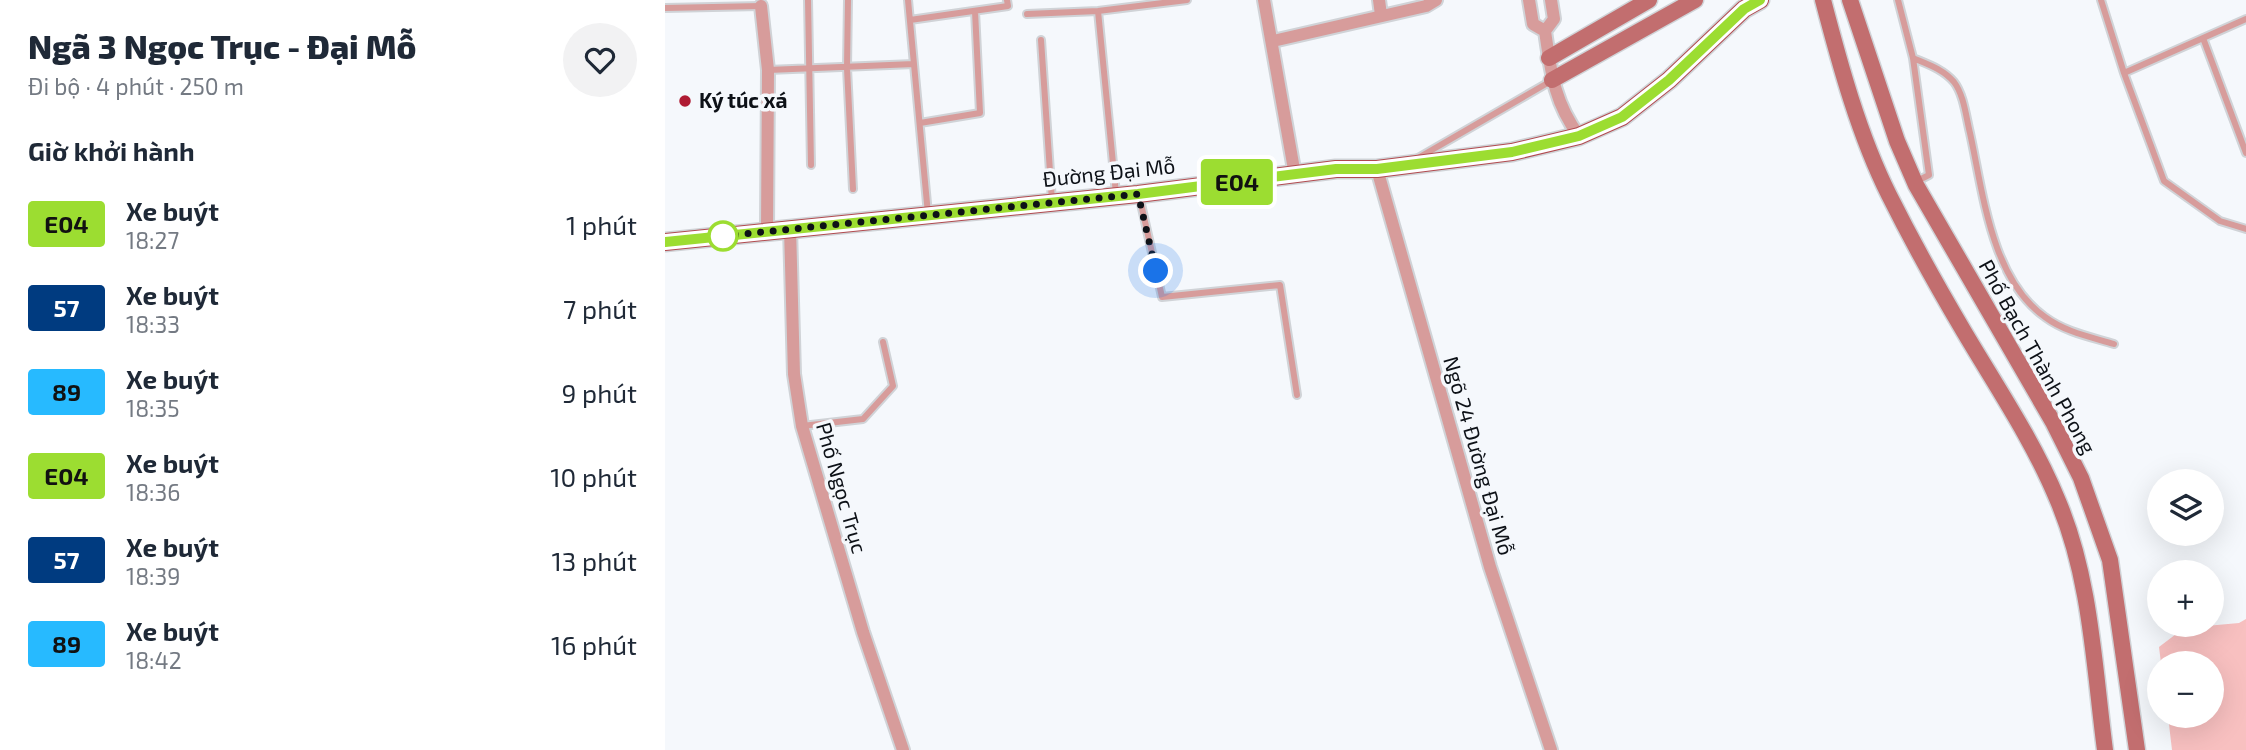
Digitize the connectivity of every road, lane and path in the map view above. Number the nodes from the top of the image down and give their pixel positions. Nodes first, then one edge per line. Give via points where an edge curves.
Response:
1 (808, 0) edge
2 (848, 0) edge
3 (908, 0) edge
4 (1007, 0) edge
5 (1187, 0) edge
6 (1264, 0) edge
7 (1379, 0) edge
8 (1529, 0) edge
9 (1551, 0) edge
10 (1649, 0) edge
11 (1695, 0) edge
12 (1760, 0) edge
13 (1823, 0) edge
14 (1850, 0) edge
15 (1898, 0) edge
16 (2101, 0) edge
17 (1153, 2) edge
18 (1429, 2) edge
19 (759, 4) edge
20 (665, 8) edge
21 (975, 11) junction
22 (1098, 11) junction
23 (1027, 14) dead end
24 (1381, 15) junction
25 (2246, 19) edge
26 (910, 20) junction
27 (1545, 31) junction
28 (2203, 38) junction
29 (1041, 40) dead end
30 (1273, 41) junction
31 (1549, 58) junction
32 (1913, 58) junction
33 (914, 64) junction
34 (846, 68) junction
35 (768, 69) junction
36 (809, 69) junction
37 (2124, 73) junction
38 (1552, 80) junction
39 (921, 123) junction
40 (1579, 136) junction
41 (2246, 153) edge
42 (1408, 164) junction
43 (811, 165) dead end
44 (1377, 169) junction
45 (1294, 174) junction
46 (1916, 185) junction
47 (853, 189) dead end
48 (1138, 194) junction
49 (1116, 196) junction
50 (1052, 203) junction
51 (928, 216) junction
52 (790, 228) junction
53 (2246, 229) edge
54 (767, 230) junction
55 (665, 242) edge
56 (883, 342) dead end
57 (2114, 344) dead end
58 (1297, 395) dead end
59 (802, 426) junction
60 (2110, 560) junction
61 (2079, 567) junction
62 (903, 750) edge
63 (1551, 750) edge
64 (2105, 750) edge
65 (2137, 750) edge

1 - 36 lane
2 - 34 lane
3 - 26 lane
4 - 21 lane via 1008,6
5 - 17 lane
6 - 30 street
7 - 24 street
8 - 27 street via 1533,24
9 - 27 street via 1554,19
10 - 31 main road
11 - 38 main road
12 - 40 main road, Đường Đại Mỗ via 1622,117
13 - 61 main road via 1888,194 2029,439 2059,503
14 - 46 main road, Phố Bạch Thành Phong
15 - 32 lane
16 - 37 lane
17 - 22 lane
18 - 24 street
19 - 20 lane
19 - 35 street
21 - 26 lane
21 - 39 lane via 980,113
22 - 23 lane
22 - 49 lane
24 - 30 street
25 - 28 lane
26 - 33 lane
27 - 31 street
28 - 37 lane
28 - 41 lane
29 - 50 lane
30 - 45 street
31 - 38 street
32 - 46 lane via 1929,175
32 - 57 lane via 1937,68 1956,84 1991,233 2012,279 2043,316 2061,327
33 - 34 lane
33 - 39 lane
34 - 36 lane
34 - 47 lane
35 - 36 lane
35 - 54 street
36 - 43 lane
37 - 53 lane via 2164,181 2220,221
38 - 40 street via 1566,118
38 - 42 lane
39 - 51 lane
40 - 42 main road, Đường Đại Mỗ via 1512,152
42 - 44 main road, Đường Đại Mỗ
44 - 45 main road, Đường Đại Mỗ
44 - 63 street, Ngõ 24 Đường Đại Mỗ via 1490,567
45 - 48 main road, Đường Đại Mỗ
46 - 60 main road, Phố Bạch Thành Phong via 2053,422 2081,478
48 - 49 main road, Đường Đại Mỗ
48 - 58 lane via 1162,297 1280,285
49 - 50 main road, Đường Đại Mỗ
50 - 51 main road, Đường Đại Mỗ
51 - 52 main road, Đường Đại Mỗ
52 - 54 main road, Đường Đại Mỗ
52 - 59 street, Phố Ngọc Trục via 794,374
54 - 55 main road, Đường Đại Mỗ
56 - 59 lane via 893,386 863,419
59 - 62 street, Phố Ngọc Trục
60 - 61 main road
60 - 65 main road, Phố Bạch Thành Phong
61 - 64 main road

